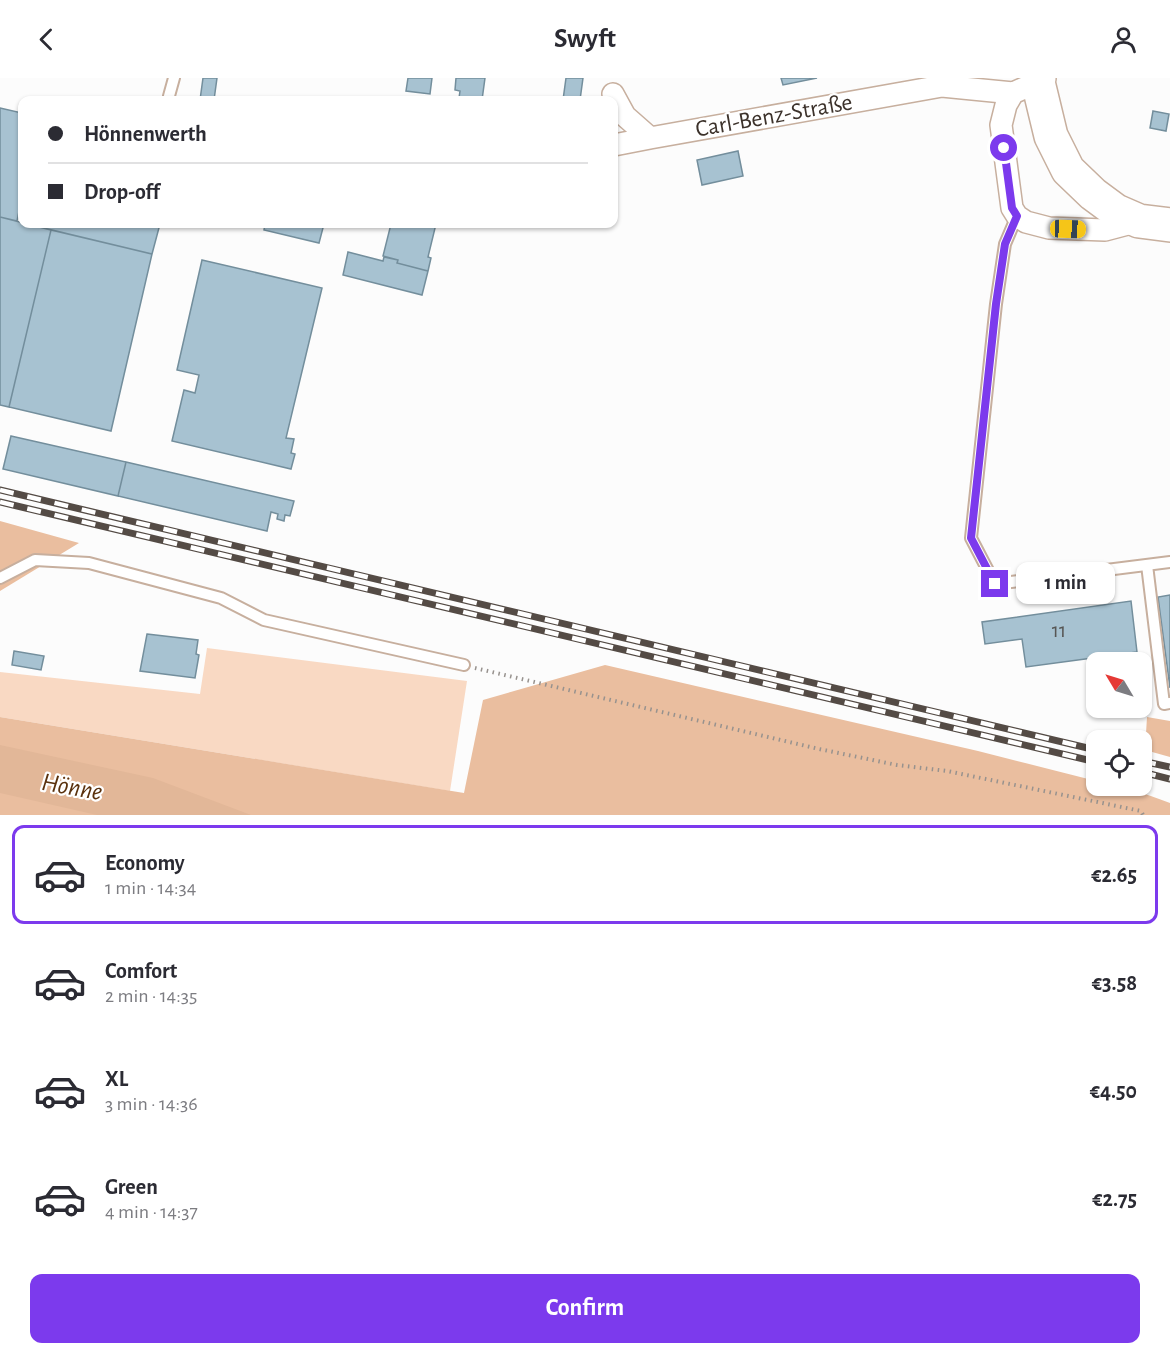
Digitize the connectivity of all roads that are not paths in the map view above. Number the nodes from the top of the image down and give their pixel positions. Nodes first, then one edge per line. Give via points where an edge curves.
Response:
1 (174, 78) edge
2 (917, 84) edge
3 (1030, 84) edge
4 (169, 96) dead end
5 (618, 102) edge
6 (650, 138) junction
7 (618, 144) edge
8 (1017, 216) junction
9 (1155, 223) edge
10 (1170, 562) edge
11 (1147, 565) junction
12 (0, 578) edge
13 (464, 665) road end
14 (1170, 704) edge

1 - 4 lane
2 - 3 street, Carl-Benz-Straße
2 - 6 street, Carl-Benz-Straße
3 - 8 street via 1006,105 1001,125 1012,208
3 - 9 main road via 1068,170 1116,211
5 - 6 street via 625,117
6 - 7 street, Carl-Benz-Straße
8 - 9 street via 1043,227 1105,230
8 - 11 lane via 1005,244 996,304 971,538 995,584
10 - 11 lane
11 - 14 lane via 1164,704
12 - 13 lane via 35,561 89,563 221,598 264,620

